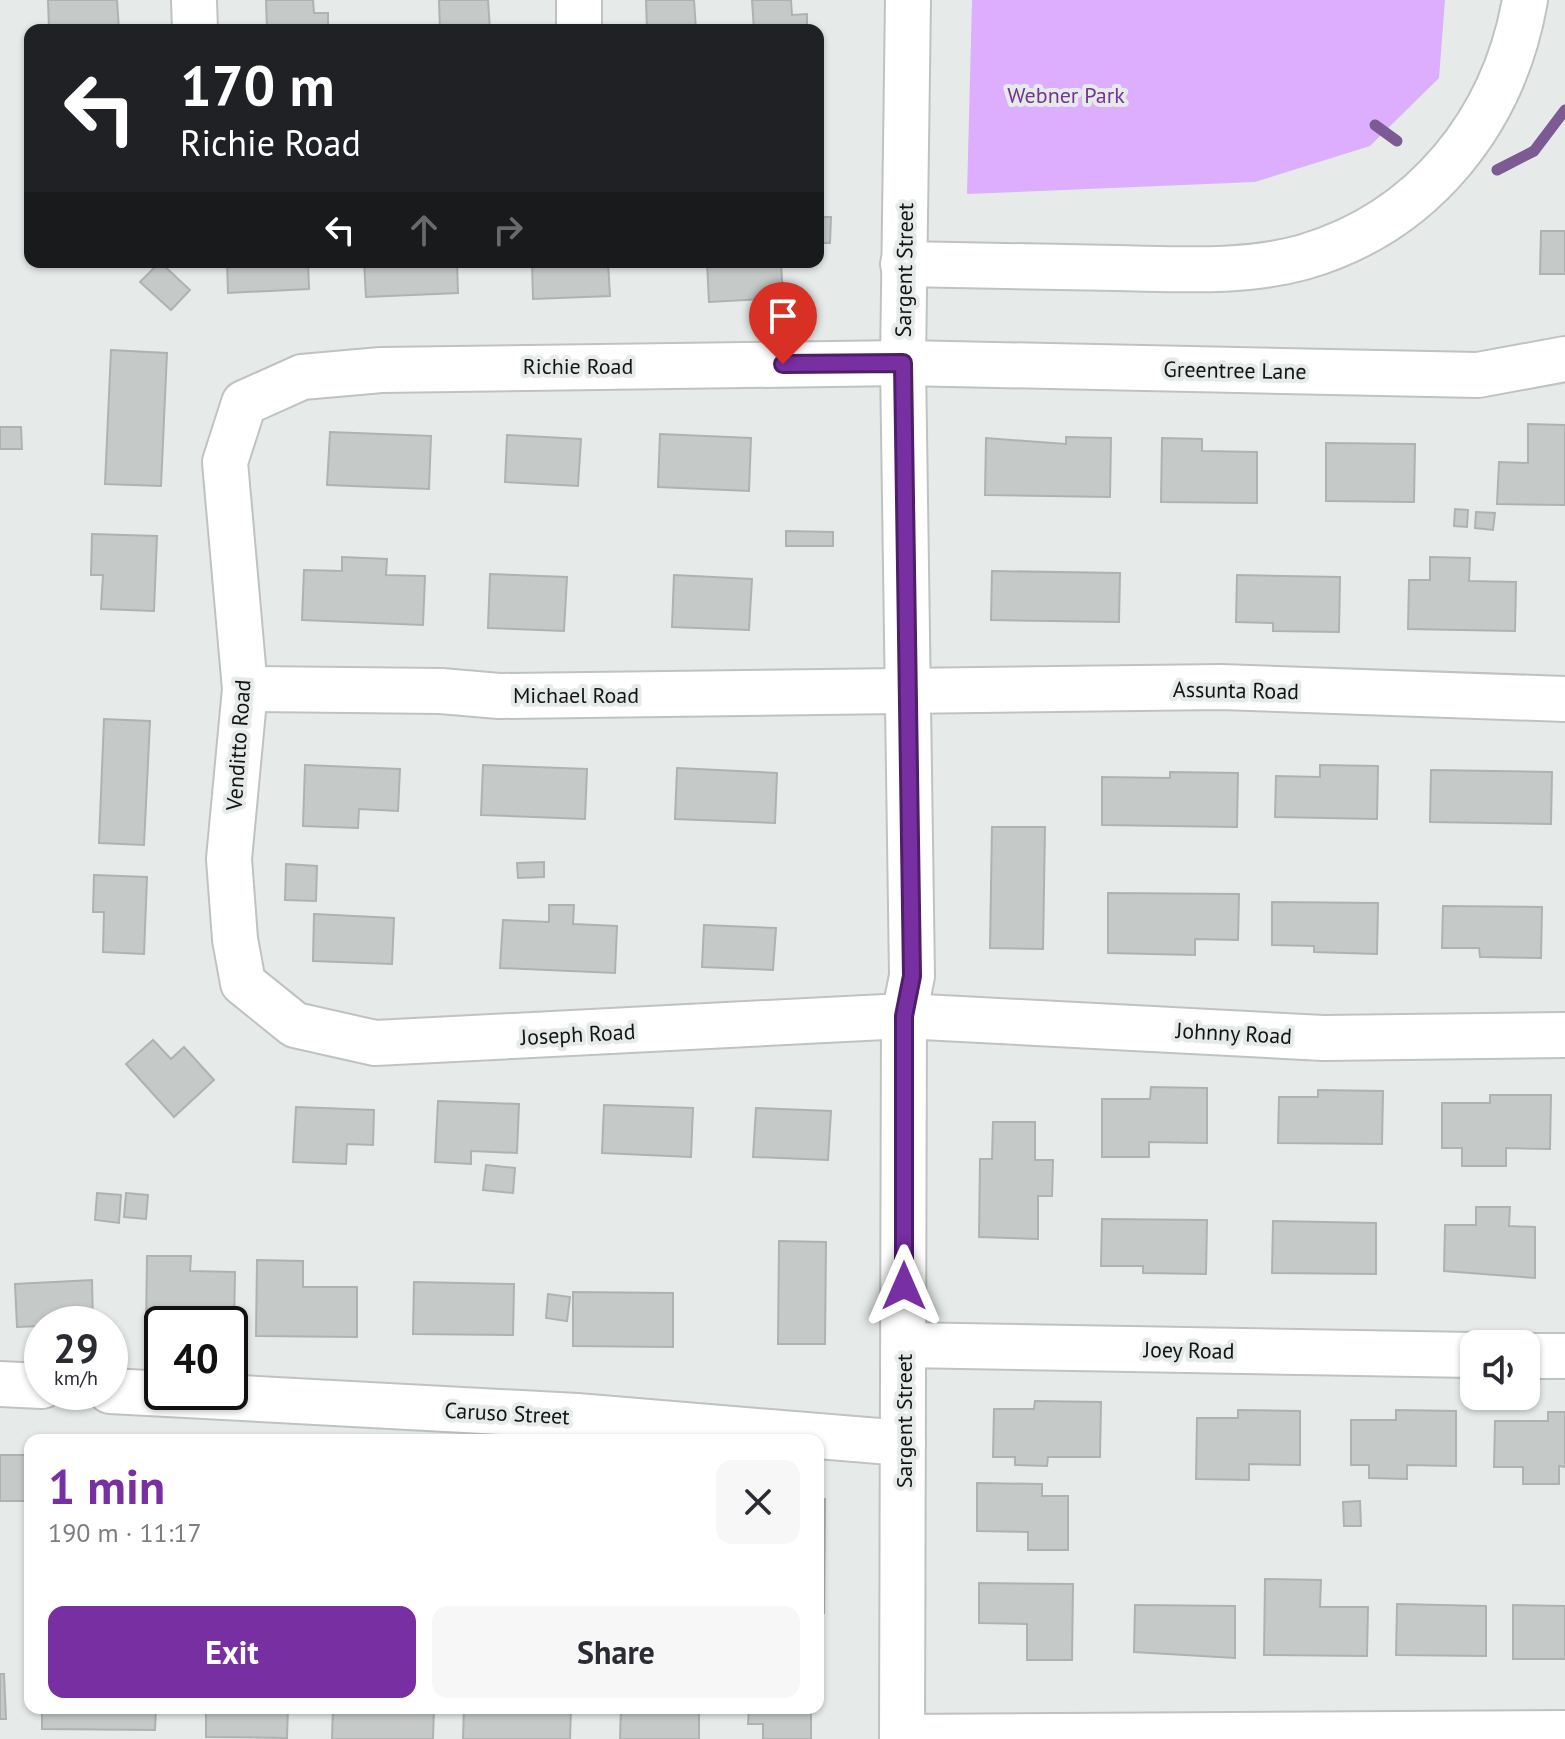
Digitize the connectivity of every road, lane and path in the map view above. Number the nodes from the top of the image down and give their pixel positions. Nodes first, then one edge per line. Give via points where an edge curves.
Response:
1 (194, 0) edge
2 (579, 0) edge
3 (908, 0) edge
4 (1525, 0) edge
5 (195, 24) edge
6 (579, 24) edge
7 (903, 264) junction
8 (1565, 359) edge
9 (903, 363) junction
10 (258, 397) joint
11 (245, 689) junction
12 (907, 692) junction
13 (1565, 699) edge
14 (263, 999) joint
15 (904, 1016) junction
16 (1565, 1035) edge
17 (904, 1345) junction
18 (1460, 1355) edge
19 (1540, 1356) edge
20 (1565, 1356) edge
21 (0, 1384) edge
22 (24, 1385) edge
23 (128, 1392) edge
24 (794, 1434) edge
25 (824, 1436) edge
26 (903, 1443) junction
27 (1565, 1733) edge
28 (902, 1738) edge

1 - 5 main road
2 - 6 main road
3 - 7 main road, Sargent Street
4 - 7 main road via 1510,63 1478,129 1428,187 1400,210 1336,245 1304,257 1236,268
7 - 9 main road, Sargent Street
8 - 9 main road, Greentree Lane via 1478,375
9 - 10 main road, Richie Road via 381,370 302,377
9 - 12 main road, Sargent Street
10 - 11 main road, Venditto Road via 244,403 225,462
11 - 12 main road, Michael Road via 499,696
11 - 14 main road, Venditto Road via 229,859 243,983
12 - 13 main road, Assunta Road via 1221,687
12 - 15 main road, Sargent Street via 912,976
14 - 15 main road, Joseph Road via 295,1025 375,1043
15 - 16 main road, Johnny Road via 1323,1038
15 - 17 main road, Sargent Street
17 - 18 main road, Joey Road
17 - 26 main road, Sargent Street
19 - 20 main road
21 - 22 main road
23 - 24 main road, Caruso Street via 577,1416
25 - 26 main road, Caruso Street
26 - 28 main road, Sargent Street
27 - 28 main road

